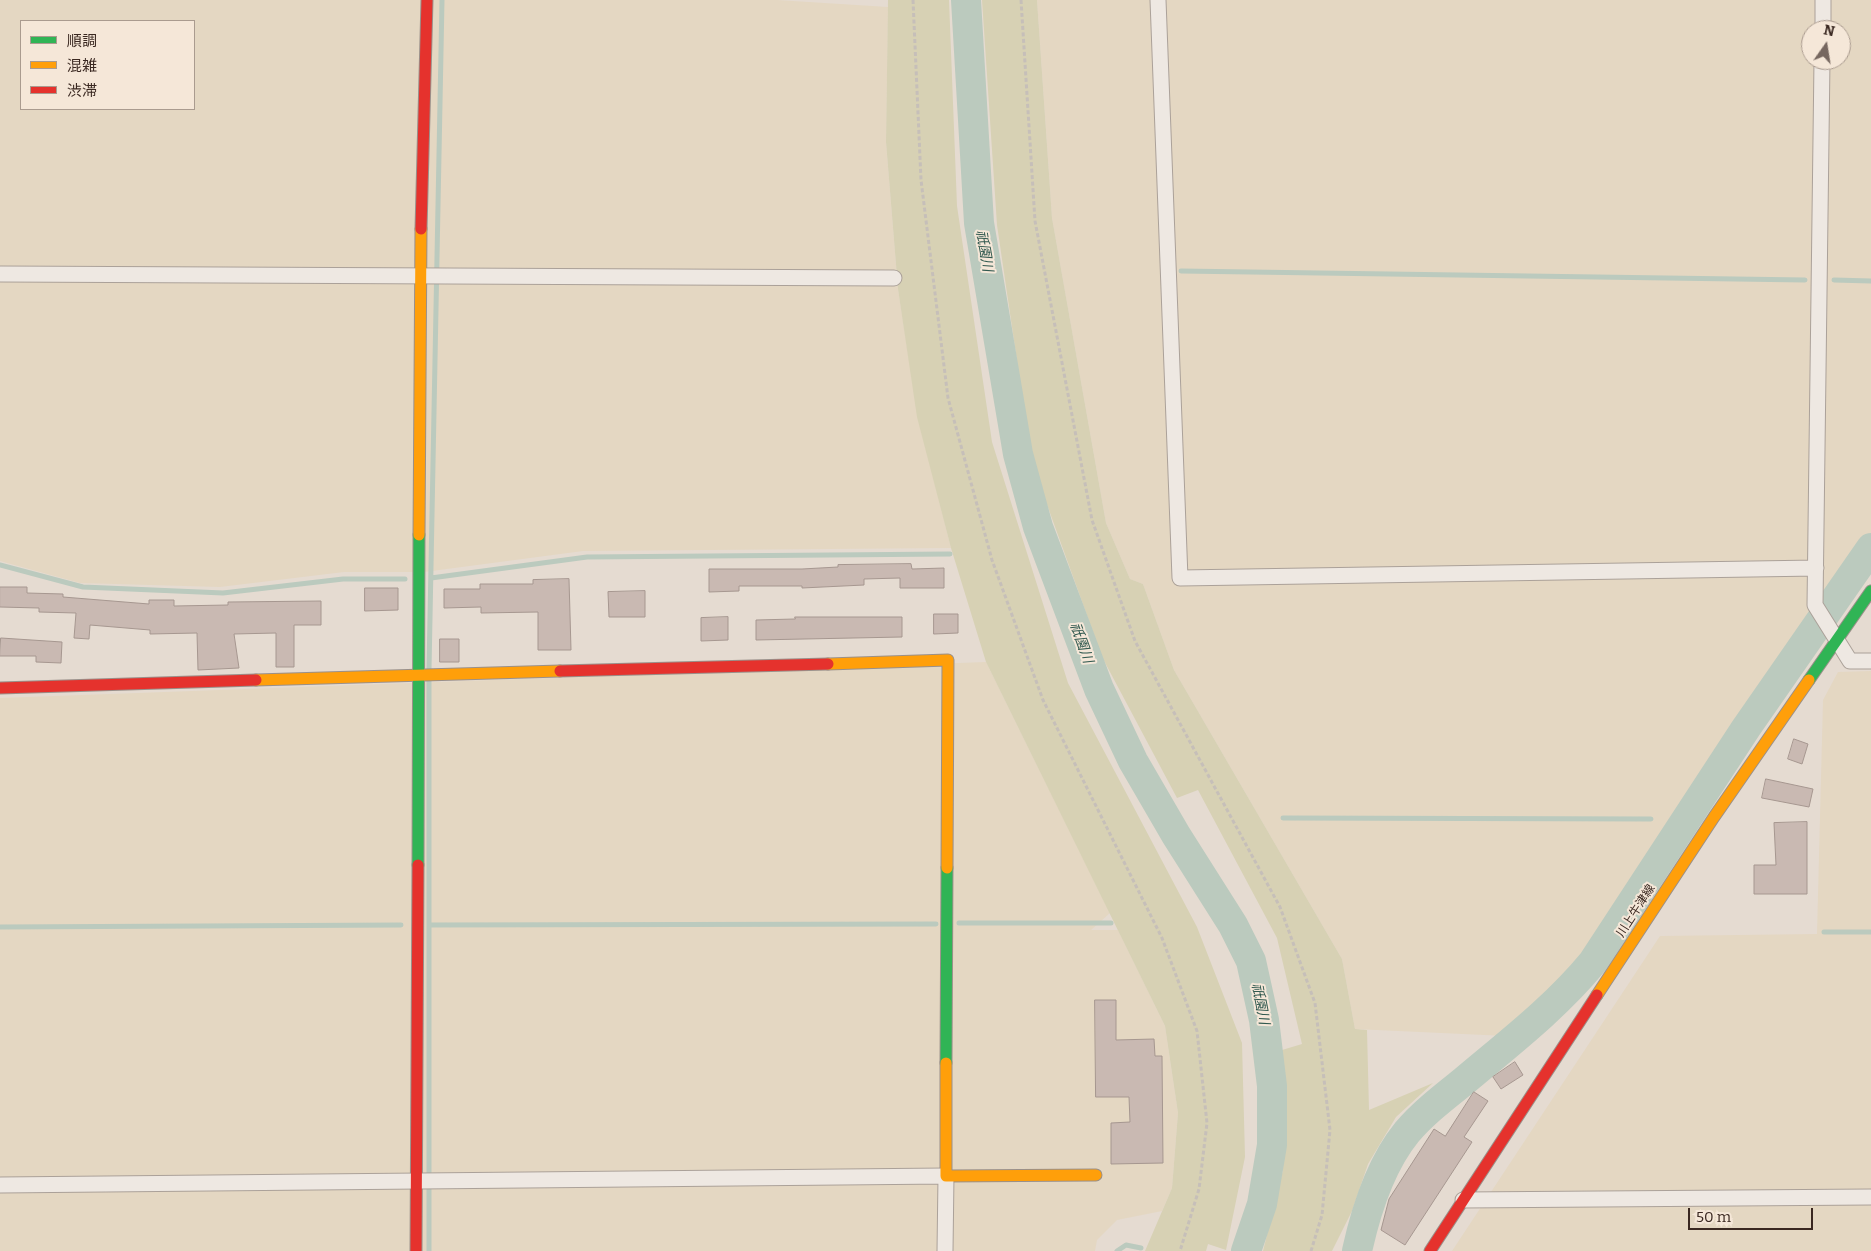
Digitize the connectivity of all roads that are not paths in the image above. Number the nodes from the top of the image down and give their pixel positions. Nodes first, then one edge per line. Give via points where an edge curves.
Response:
1 (427, 0) edge
2 (1158, 0) edge
3 (1823, 0) edge
4 (1823, 20) edge
5 (1822, 70) edge
6 (0, 274) edge
7 (420, 276) junction
8 (894, 278) dead end
9 (1816, 568) junction
10 (1871, 591) edge
11 (1837, 641) junction
12 (1871, 661) edge
13 (417, 677) junction
14 (0, 688) edge
15 (1096, 1175) dead end
16 (946, 1176) junction
17 (416, 1181) junction
18 (0, 1185) edge
19 (1871, 1197) edge
20 (1463, 1200) junction
21 (416, 1251) edge
22 (945, 1251) edge
23 (1430, 1251) edge

1 - 7 street
2 - 9 street via 1180,578
3 - 4 street
5 - 9 street
6 - 7 street
7 - 8 street
7 - 13 street
9 - 11 street via 1815,605
10 - 11 street, 川上牛津線
11 - 12 street via 1850,661
11 - 20 street, 川上牛津線 via 1714,817
13 - 14 street
13 - 16 street via 948,660
13 - 17 street
15 - 16 street
16 - 17 street
16 - 22 street
17 - 18 street
17 - 21 street
19 - 20 street
20 - 23 street, 川上牛津線

